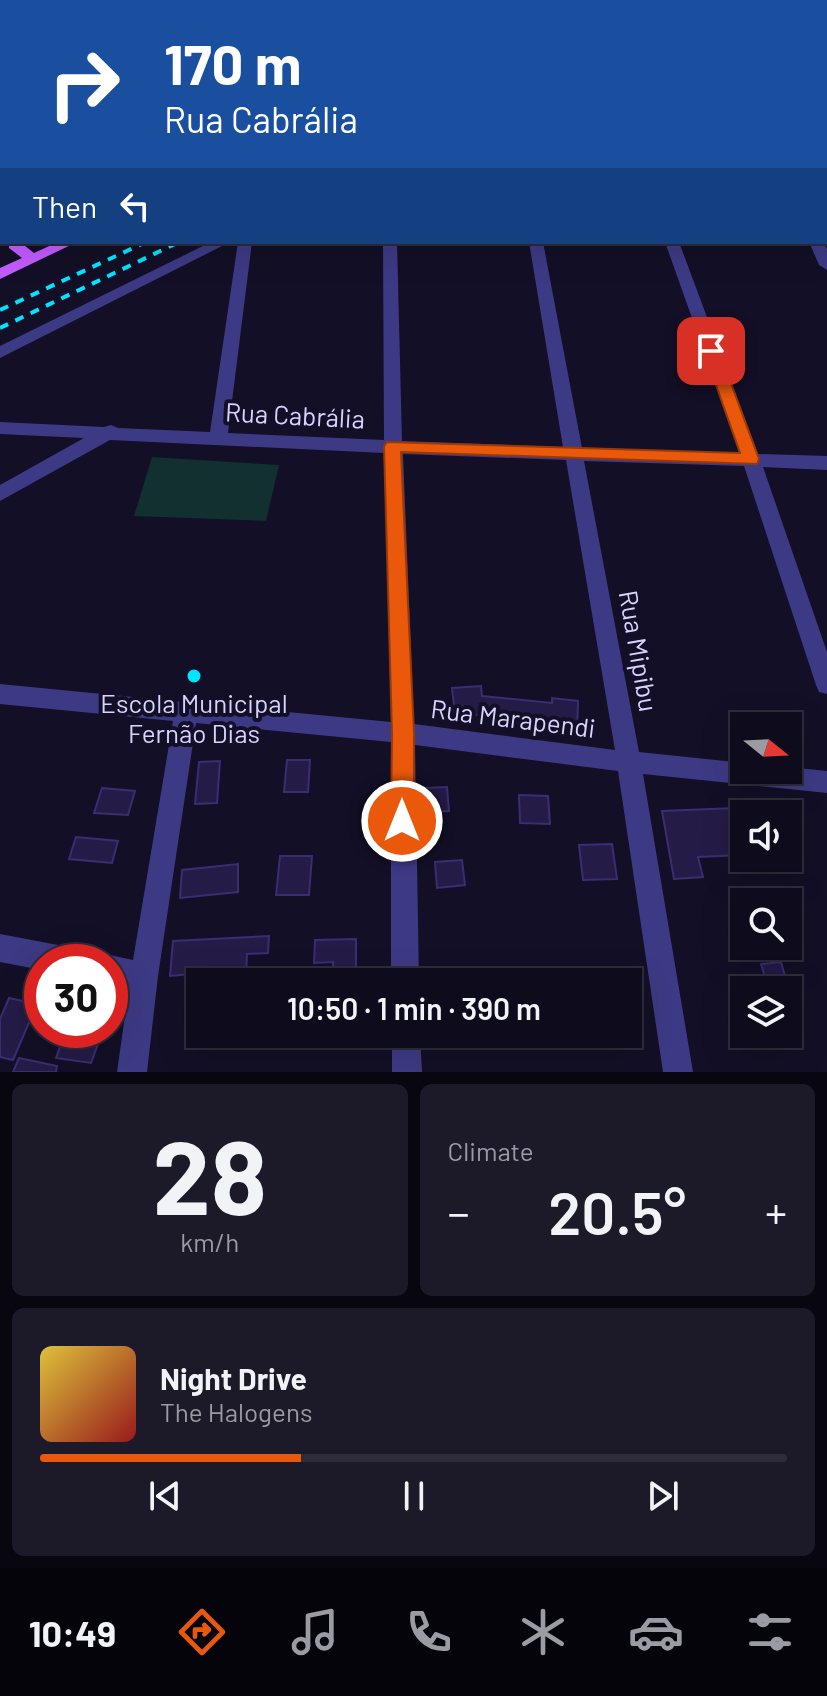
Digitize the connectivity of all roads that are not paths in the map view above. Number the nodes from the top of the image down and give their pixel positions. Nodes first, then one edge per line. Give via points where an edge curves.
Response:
1 (12, 244) edge
2 (66, 244) edge
3 (219, 244) edge
4 (245, 244) edge
5 (390, 244) edge
6 (536, 244) edge
7 (673, 244) edge
8 (817, 244) edge
9 (33, 259) junction
10 (827, 265) edge
11 (0, 274) edge
12 (0, 353) edge
13 (0, 428) edge
14 (111, 431) junction
15 (218, 438) junction
16 (393, 446) junction
17 (574, 451) junction
18 (751, 459) junction
19 (827, 463) edge
20 (0, 494) edge
21 (827, 685) edge
22 (0, 694) edge
23 (186, 714) junction
24 (403, 733) junction
25 (629, 762) junction
26 (827, 782) edge
27 (0, 948) edge
28 (24, 953) edge
29 (405, 968) edge
30 (128, 973) edge
31 (144, 976) junction
32 (406, 1048) edge
33 (132, 1072) edge
34 (407, 1072) edge
35 (678, 1072) edge

1 - 9 main road
2 - 9 main road
3 - 12 street
4 - 15 street
5 - 16 street
6 - 17 street, Rua Mipibu
7 - 18 street
8 - 10 street
9 - 11 main road
13 - 14 street, Rua Cabrália
14 - 15 street, Rua Cabrália
14 - 20 street
15 - 16 street, Rua Cabrália
16 - 17 street, Rua Cabrália
16 - 24 street
17 - 18 street, Rua Cabrália
17 - 25 street, Rua Mipibu
18 - 19 street, Rua Cabrália
18 - 21 street
22 - 23 street, Rua Marapendi
23 - 24 street, Rua Marapendi
23 - 31 street
24 - 25 street, Rua Marapendi
24 - 29 street
25 - 26 street, Rua Marapendi
25 - 35 street, Rua Mipibu
27 - 28 street
30 - 31 street
31 - 33 street
32 - 34 street

